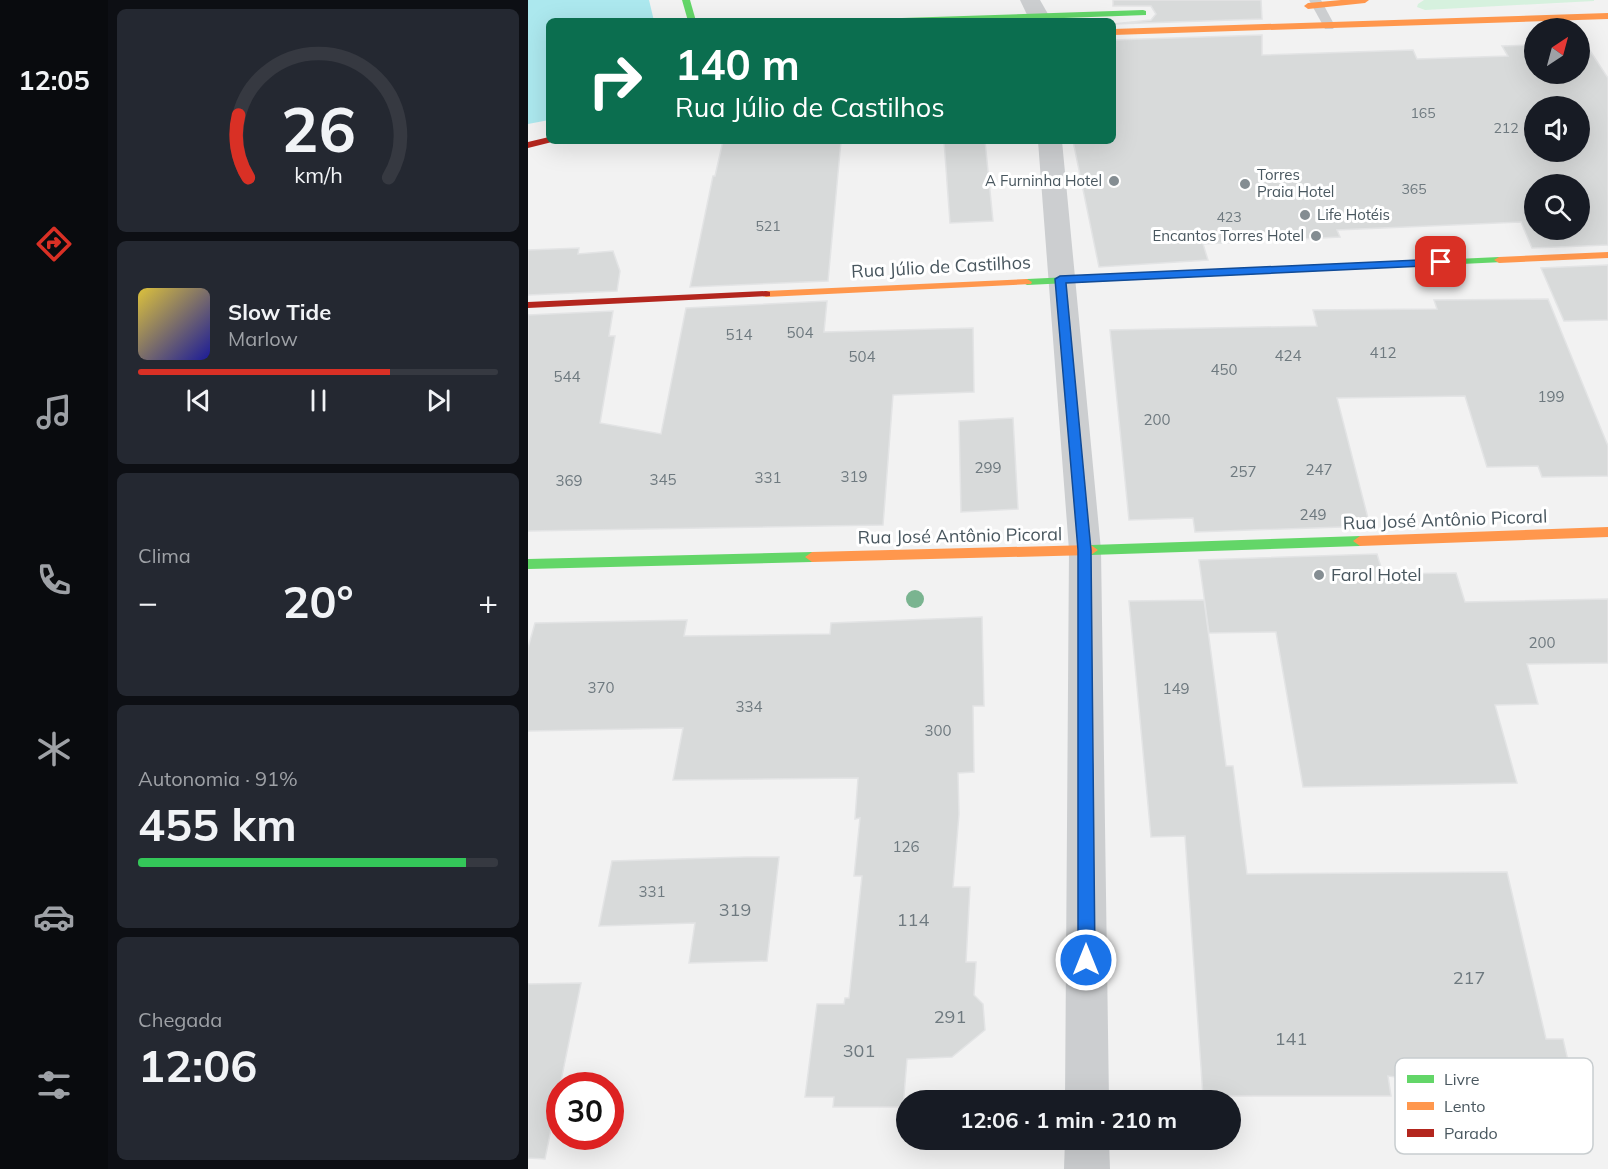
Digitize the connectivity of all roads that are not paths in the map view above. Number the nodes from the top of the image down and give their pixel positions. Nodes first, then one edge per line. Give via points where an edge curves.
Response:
1 (686, 0) edge
2 (1365, 0) edge
3 (1316, 3) edge
4 (1293, 6) dead end
5 (1037, 13) edge
6 (1161, 13) dead end
7 (1608, 16) edge
8 (691, 18) edge
9 (953, 18) edge
10 (1329, 26) junction
11 (1116, 32) edge
12 (546, 141) edge
13 (1050, 144) edge
14 (528, 145) edge
15 (1608, 255) edge
16 (1060, 279) junction
17 (528, 305) edge
18 (1608, 532) edge
19 (1085, 550) junction
20 (528, 564) edge
21 (1087, 1090) edge
22 (1087, 1150) edge
23 (1087, 1169) edge

1 - 8 street
2 - 3 street
3 - 4 street
3 - 10 lane
5 - 6 street
5 - 9 street
7 - 10 street
10 - 11 street
12 - 14 street
13 - 16 street
15 - 16 street, Rua Júlio de Castilhos
16 - 17 street, Rua Júlio de Castilhos
16 - 19 street
18 - 19 street, Rua José Antônio Picoral
19 - 20 street, Rua José Antônio Picoral
19 - 21 street
22 - 23 street

